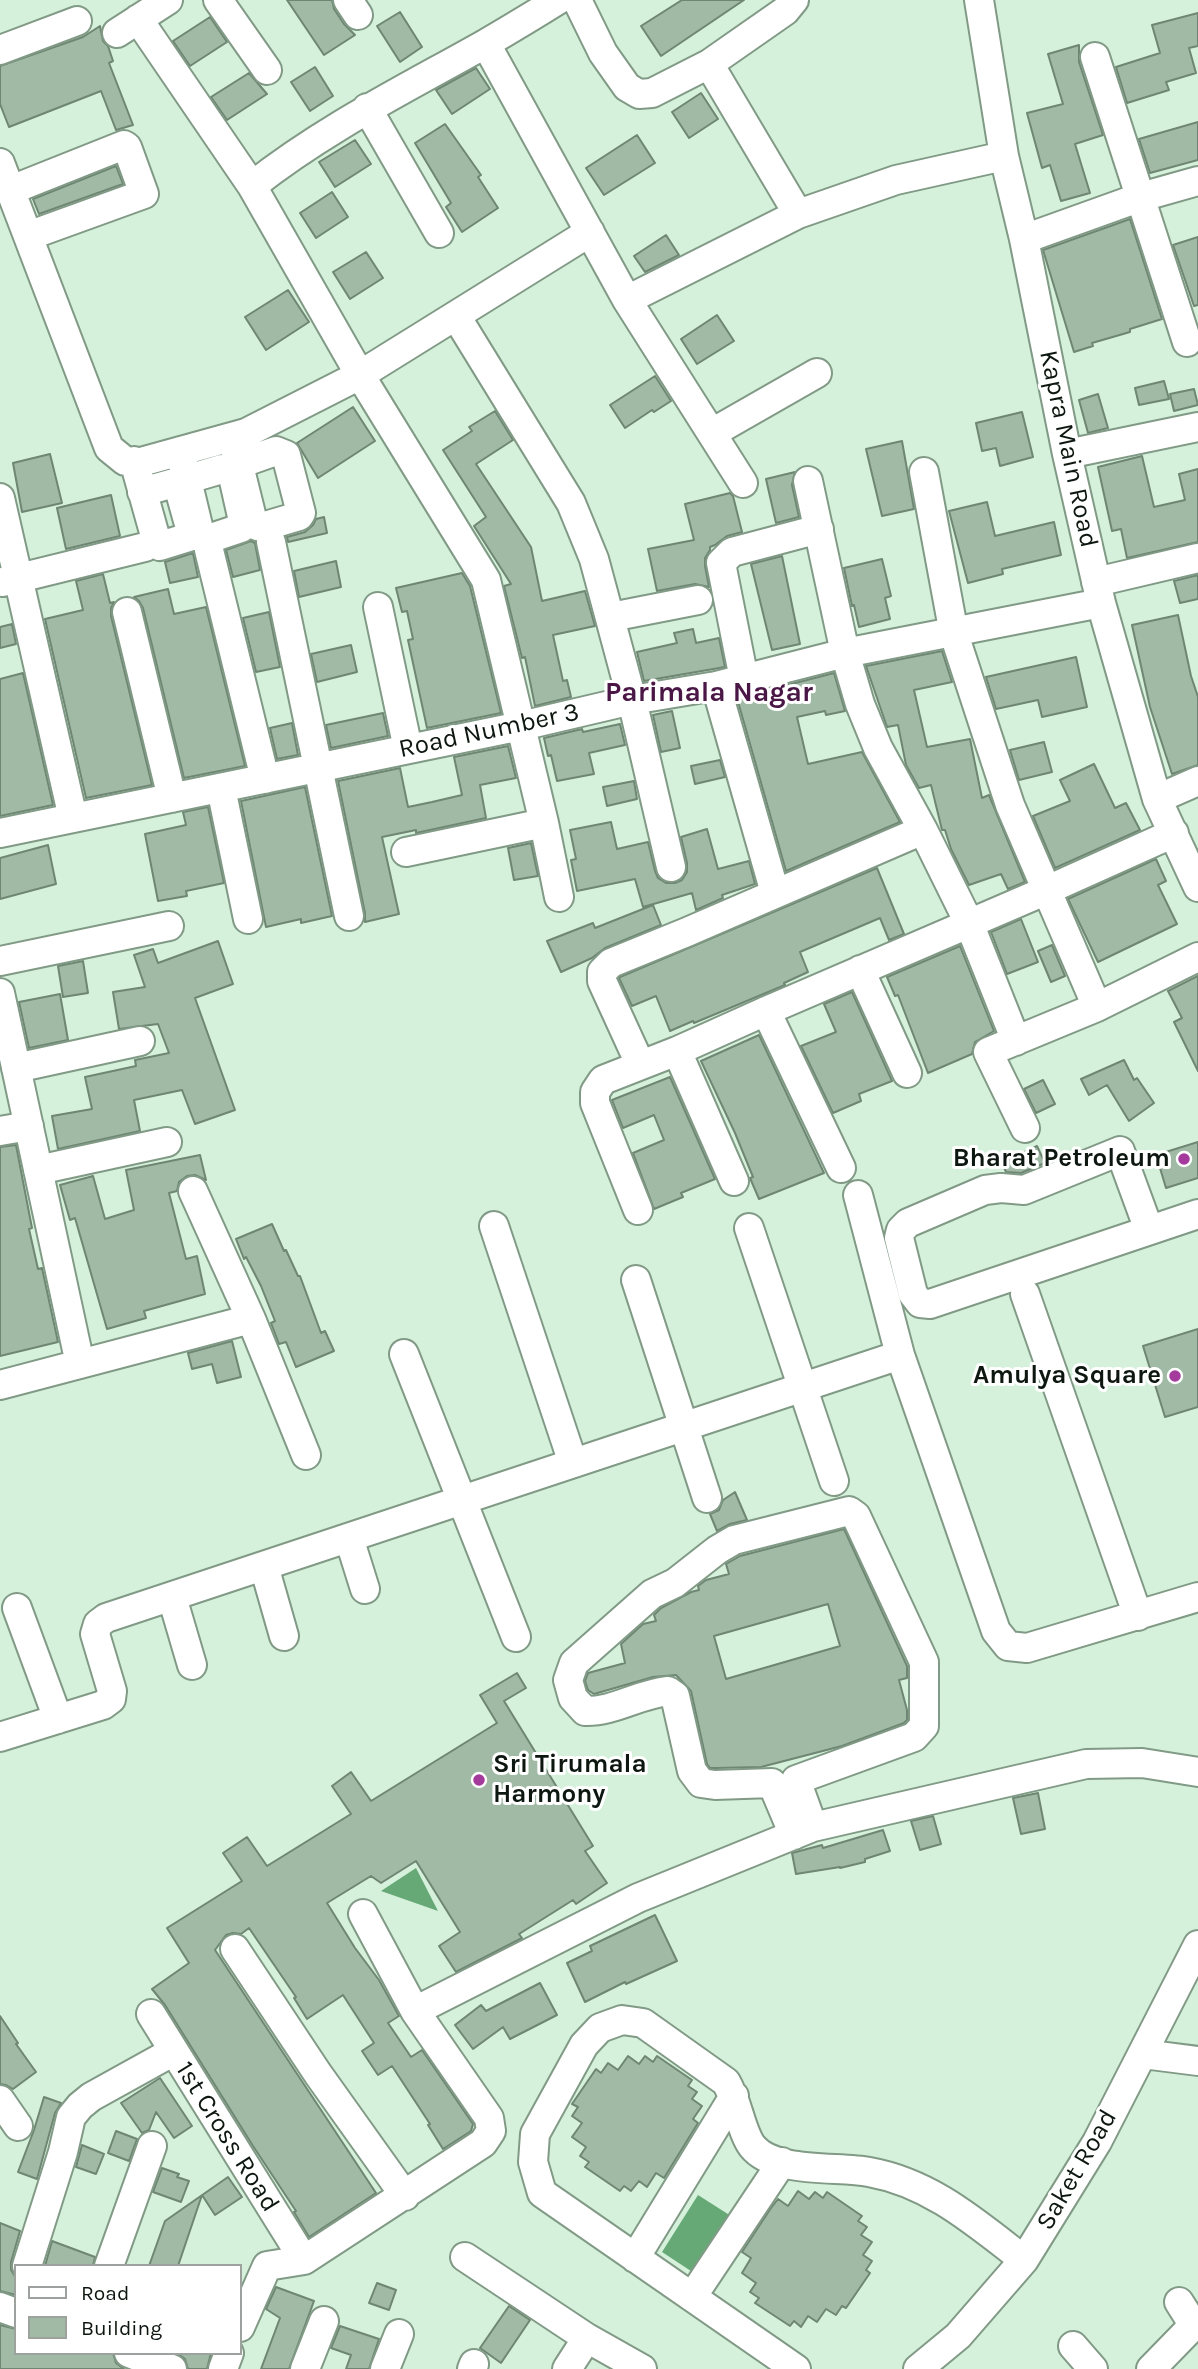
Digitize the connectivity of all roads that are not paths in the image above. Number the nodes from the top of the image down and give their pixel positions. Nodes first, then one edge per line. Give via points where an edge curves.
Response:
1 (168, 0) edge
2 (218, 0) edge
3 (558, 0) edge
4 (577, 0) edge
5 (979, 0) edge
6 (789, 5) edge
7 (77, 21) dead end
8 (486, 44) junction
9 (0, 50) edge
10 (1095, 57) dead end
11 (709, 64) junction
12 (267, 70) dead end
13 (367, 108) junction
14 (1004, 156) junction
15 (0, 163) edge
16 (1198, 181) edge
17 (252, 186) junction
18 (11, 190) junction
19 (1142, 197) junction
20 (798, 214) junction
21 (590, 232) junction
22 (439, 233) dead end
23 (29, 236) junction
24 (1024, 239) junction
25 (627, 300) junction
26 (456, 316) junction
27 (1187, 342) dead end
28 (817, 373) dead end
29 (360, 375) junction
30 (1198, 427) edge
31 (712, 433) junction
32 (232, 437) junction
33 (180, 451) junction
34 (1067, 454) junction
35 (134, 461) junction
36 (239, 464) dead end
37 (924, 472) dead end
38 (188, 479) dead end
39 (808, 481) dead end
40 (743, 483) dead end
41 (142, 492) dead end
42 (0, 498) edge
43 (819, 529) junction
44 (271, 542) dead end
45 (145, 547) dead end
46 (209, 550) dead end
47 (1198, 558) edge
48 (9, 580) edge
49 (1098, 593) junction
50 (698, 600) dead end
51 (378, 607) dead end
52 (127, 612) dead end
53 (611, 617) junction
54 (954, 634) junction
55 (845, 653) junction
56 (744, 679) junction
57 (716, 686) junction
58 (632, 700) junction
59 (521, 726) junction
60 (408, 749) junction
61 (317, 768) junction
62 (264, 779) junction
63 (1198, 781) edge
64 (221, 788) junction
65 (172, 798) junction
66 (1157, 799) junction
67 (73, 818) junction
68 (544, 823) junction
69 (923, 830) junction
70 (1174, 832) junction
71 (0, 833) edge
72 (406, 852) dead end
73 (671, 867) dead end
74 (1198, 887) edge
75 (1045, 891) junction
76 (775, 893) junction
77 (559, 897) dead end
78 (349, 916) dead end
79 (248, 919) dead end
80 (969, 923) junction
81 (169, 926) dead end
82 (1198, 957) edge
83 (0, 961) edge
84 (860, 970) junction
85 (1, 1004) edge
86 (1097, 1007) junction
87 (766, 1011) junction
88 (140, 1041) dead end
89 (1016, 1041) junction
90 (677, 1051) junction
91 (640, 1064) junction
92 (16, 1068) junction
93 (907, 1073) dead end
94 (29, 1126) junction
95 (1025, 1128) dead end
96 (0, 1131) edge
97 (167, 1142) dead end
98 (841, 1168) dead end
99 (38, 1170) junction
100 (734, 1181) dead end
101 (193, 1191) dead end
102 (858, 1195) dead end
103 (638, 1210) dead end
104 (1198, 1214) edge
105 (494, 1226) dead end
106 (749, 1228) dead end
107 (1149, 1230) junction
108 (636, 1280) dead end
109 (1025, 1294) dead end
110 (251, 1319) junction
111 (404, 1354) dead end
112 (900, 1355) junction
113 (80, 1364) junction
114 (0, 1385) edge
115 (801, 1388) junction
116 (685, 1426) junction
117 (306, 1455) dead end
118 (573, 1463) junction
119 (834, 1481) dead end
120 (707, 1498) dead end
121 (461, 1500) junction
122 (349, 1538) junction
123 (264, 1566) junction
124 (365, 1590) dead end
125 (172, 1597) junction
126 (1198, 1597) edge
127 (17, 1608) dead end
128 (1138, 1616) junction
129 (285, 1636) dead end
130 (516, 1637) dead end
131 (192, 1665) dead end
132 (58, 1719) junction
133 (0, 1737) edge
134 (1198, 1772) edge
135 (784, 1782) junction
136 (803, 1831) junction
137 (363, 1914) dead end
138 (1198, 1945) edge
139 (235, 1949) dead end
140 (415, 2011) junction
141 (151, 2014) dead end
142 (174, 2051) junction
143 (1143, 2054) junction
144 (1198, 2061) edge
145 (734, 2096) junction
146 (0, 2100) edge
147 (18, 2126) dead end
148 (152, 2146) dead end
149 (782, 2162) junction
150 (405, 2196) junction
151 (465, 2257) dead end
152 (635, 2258) junction
153 (304, 2260) junction
154 (1024, 2260) junction
155 (28, 2264) edge
156 (110, 2264) edge
157 (692, 2297) junction
158 (1179, 2302) dead end
159 (242, 2318) edge
160 (324, 2321) dead end
161 (400, 2334) dead end
162 (587, 2338) junction
163 (1073, 2346) dead end
164 (134, 2355) edge
165 (172, 2369) edge
166 (305, 2369) edge
167 (386, 2369) edge
168 (567, 2369) edge
169 (642, 2369) edge
170 (796, 2369) edge
171 (918, 2369) edge
172 (1093, 2369) edge
173 (1151, 2369) edge

1 - 17 street via 128,26
2 - 12 street
3 - 8 street
4 - 11 street via 603,53 627,87 639,94 652,93
5 - 14 street, Kapra Main Road
6 - 11 street
7 - 9 street
8 - 13 street
8 - 21 street
10 - 19 street
11 - 20 street
13 - 17 street
13 - 22 street
14 - 20 street via 896,180
14 - 24 street, Kapra Main Road
15 - 18 street
16 - 19 street
17 - 29 street
18 - 23 street
18 - 23 street via 127,147 144,194
19 - 24 street
19 - 27 street
20 - 25 street
21 - 25 street
21 - 26 street
23 - 35 street via 109,447 125,461
24 - 34 street, Kapra Main Road
25 - 31 street
26 - 29 street
26 - 53 street via 570,503 594,559
28 - 31 street
29 - 32 street
29 - 59 street via 486,580
30 - 34 street
31 - 40 street
32 - 33 street
32 - 36 street
33 - 35 street
33 - 38 street
34 - 49 street, Kapra Main Road
35 - 41 street
37 - 54 street
39 - 43 street
42 - 48 street
43 - 55 street
43 - 56 street via 732,552 721,563
44 - 61 street
45 - 48 street
46 - 62 street
47 - 49 street, Road Number 3
48 - 67 street
49 - 54 street, Road Number 3
49 - 66 street, Kapra Main Road
50 - 53 street
51 - 60 street
52 - 65 street
53 - 58 street
54 - 55 street, Road Number 3
54 - 75 street via 1010,805
55 - 56 street, Road Number 3
55 - 69 street via 878,748
56 - 57 street, Road Number 3
57 - 58 street, Road Number 3
57 - 76 street
58 - 59 street, Road Number 3
58 - 73 street
59 - 60 street, Road Number 3
59 - 68 street
60 - 61 street, Road Number 3
61 - 62 street, Road Number 3
61 - 78 street
62 - 64 street, Road Number 3
63 - 66 street
64 - 65 street, Road Number 3
64 - 79 street
65 - 67 street, Road Number 3
66 - 70 street, Kapra Main Road
67 - 71 street, Road Number 3
68 - 72 street
68 - 77 street
69 - 76 street
69 - 80 street
70 - 74 street, Kapra Main Road
70 - 75 street
75 - 80 street
75 - 86 street
76 - 91 street via 611,963 602,972
80 - 84 street
80 - 89 street
81 - 83 street
82 - 86 street
84 - 87 street
84 - 93 street
85 - 92 street
86 - 89 street
87 - 90 street
87 - 98 street
88 - 92 street
89 - 95 street via 988,1052
90 - 91 street
90 - 100 street
91 - 103 street via 603,1080 595,1092 595,1103
92 - 94 street
94 - 96 street
94 - 99 street
97 - 99 street
99 - 113 street
101 - 110 street
102 - 112 street
104 - 107 street
105 - 118 street
106 - 115 street
107 - 107 street via 1120,1151 1024,1190 985,1190 908,1223 899,1238 913,1294 920,1303 930,1304
108 - 116 street
109 - 128 street
110 - 113 street
110 - 117 street
111 - 121 street
112 - 115 street
112 - 128 street via 996,1631 1008,1646 1027,1648
113 - 114 street
115 - 116 street
115 - 119 street
116 - 118 street
116 - 120 street
118 - 121 street
121 - 122 street
121 - 130 street
122 - 123 street
122 - 124 street
123 - 125 street
123 - 129 street
125 - 131 street
125 - 132 street via 97,1624 94,1634 111,1699
126 - 128 street
127 - 132 street
132 - 133 street
134 - 136 street via 1142,1763 1086,1764
135 - 135 street via 701,1783 692,1771 675,1696 668,1691 649,1693 599,1711 585,1711 573,1698 568,1680 574,1663 652,1594 675,1583 717,1550 734,1540 849,1511 856,1516 924,1662 924,1726 914,1737
135 - 136 street
136 - 140 street via 638,1898
137 - 140 street
138 - 143 street, Saket Road
139 - 150 street
140 - 150 street via 489,2118 491,2131 484,2143
141 - 142 street, 1st Cross Road
142 - 153 street, 1st Cross Road
142 - 155 street via 91,2097 71,2117
143 - 144 street
143 - 154 street, Saket Road via 1097,2142
145 - 149 street via 752,2147
145 - 152 street
145 - 152 street via 726,2082 643,2023 622,2020 600,2028 584,2045 535,2134 533,2162 542,2193
146 - 147 street
148 - 156 street
149 - 154 street via 867,2171 912,2183 960,2210
149 - 157 street
150 - 153 street
151 - 162 street
152 - 157 street
153 - 159 street via 267,2266
154 - 171 street, Saket Road via 958,2336
157 - 170 street
158 - 173 street via 1191,2321 1188,2331
160 - 166 street
161 - 167 street
162 - 168 street
162 - 169 street
163 - 172 street
164 - 165 street

